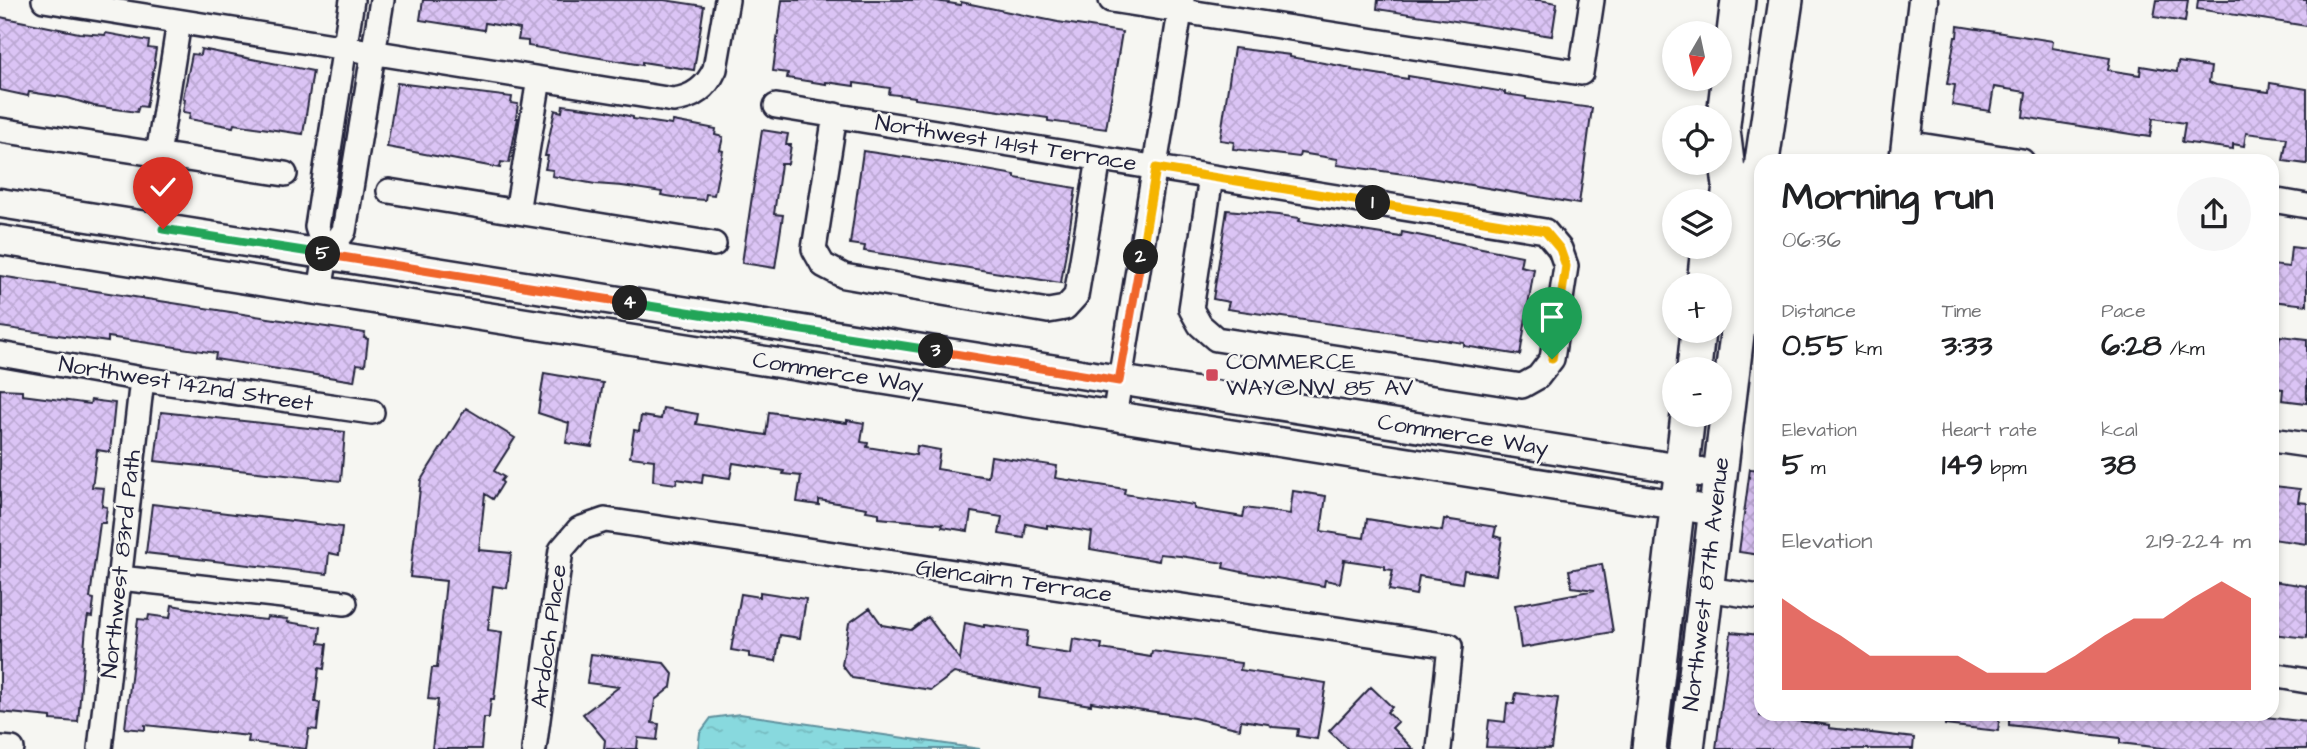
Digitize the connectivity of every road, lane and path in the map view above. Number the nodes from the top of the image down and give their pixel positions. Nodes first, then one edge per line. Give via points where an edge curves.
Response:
1 (44, 0) edge
2 (352, 0) edge
3 (382, 0) edge
4 (727, 0) edge
5 (1111, 0) edge
6 (1592, 0) edge
7 (1738, 0) edge
8 (1786, 0) edge
9 (1923, 0) edge
10 (1181, 5) edge
11 (179, 22) junction
12 (345, 48) junction
13 (373, 53) junction
14 (539, 79) junction
15 (1725, 105) edge
16 (776, 106) dead end
17 (835, 116) junction
18 (0, 130) edge
19 (1905, 152) edge
20 (1763, 154) edge
21 (1931, 154) edge
22 (158, 155) junction
23 (1099, 159) junction
24 (1156, 168) junction
25 (285, 174) dead end
26 (1728, 175) edge
27 (1211, 177) junction
28 (389, 191) dead end
29 (2279, 201) edge
30 (0, 203) edge
31 (2307, 206) edge
32 (517, 212) junction
33 (0, 240) edge
34 (714, 244) dead end
35 (1754, 253) edge
36 (326, 255) junction
37 (320, 291) junction
38 (1751, 294) edge
39 (0, 354) edge
40 (142, 379) junction
41 (1119, 381) junction
42 (372, 412) dead end
43 (1114, 417) junction
44 (1687, 427) edge
45 (2279, 441) edge
46 (2307, 445) edge
47 (1682, 469) junction
48 (1719, 475) junction
49 (1677, 505) junction
50 (1715, 511) junction
51 (579, 529) joint
52 (120, 578) junction
53 (1706, 589) junction
54 (1754, 596) edge
55 (345, 603) dead end
56 (2279, 676) edge
57 (2307, 681) edge
58 (0, 747) edge
59 (12, 749) edge
60 (100, 749) edge
61 (534, 749) edge
62 (1439, 749) edge
63 (1649, 749) edge
64 (1687, 749) edge

1 - 11 street
2 - 12 street
3 - 13 street
4 - 14 street via 715,69 707,83 690,96 668,99
5 - 10 street
6 - 10 street via 1581,73
7 - 15 main road
8 - 20 main road
9 - 19 street
10 - 24 street
11 - 12 street
11 - 22 street
12 - 13 street
12 - 36 street via 317,227
13 - 14 street
13 - 36 street via 344,231
14 - 32 street
16 - 17 street, Northwest 141st Terrace
17 - 23 street, Northwest 141st Terrace
17 - 23 street via 814,249 823,265 858,279 1048,311 1065,308 1076,296
18 - 22 street
19 - 21 street
22 - 25 street
23 - 24 street, Northwest 141st Terrace
24 - 27 street, Northwest 141st Terrace
24 - 41 street
26 - 38 main road via 1726,255
27 - 27 street, Northwest 141st Terrace via 1545,231 1560,249 1566,266 1552,359 1538,377 1522,386 1216,339 1200,326 1191,309
28 - 32 street
29 - 31 street
30 - 36 street, Commerce Way
32 - 34 street
33 - 37 street, Commerce Way
35 - 38 main road, Northwest 87th Avenue
36 - 37 street
36 - 41 street, Commerce Way
37 - 43 street, Commerce Way
38 - 48 main road, Northwest 87th Avenue
39 - 40 street, Northwest 142nd Street
40 - 42 street, Northwest 142nd Street
40 - 52 street, Northwest 83rd Path
41 - 43 street
41 - 47 street, Commerce Way
43 - 49 street, Commerce Way
44 - 47 main road, Northwest 87th Avenue
45 - 46 street
47 - 48 street, Commerce Way
47 - 49 main road, Northwest 87th Avenue
48 - 50 main road, Northwest 87th Avenue
49 - 50 street, Commerce Way
49 - 63 main road, Northwest 87th Avenue
50 - 53 main road, Northwest 87th Avenue
51 - 61 street, Ardoch Place via 561,550
51 - 62 street, Glencairn Terrace via 605,520 1450,646
52 - 55 street
52 - 60 street, Northwest 83rd Path
53 - 54 street
53 - 64 main road, Northwest 87th Avenue
56 - 57 street
58 - 59 street

